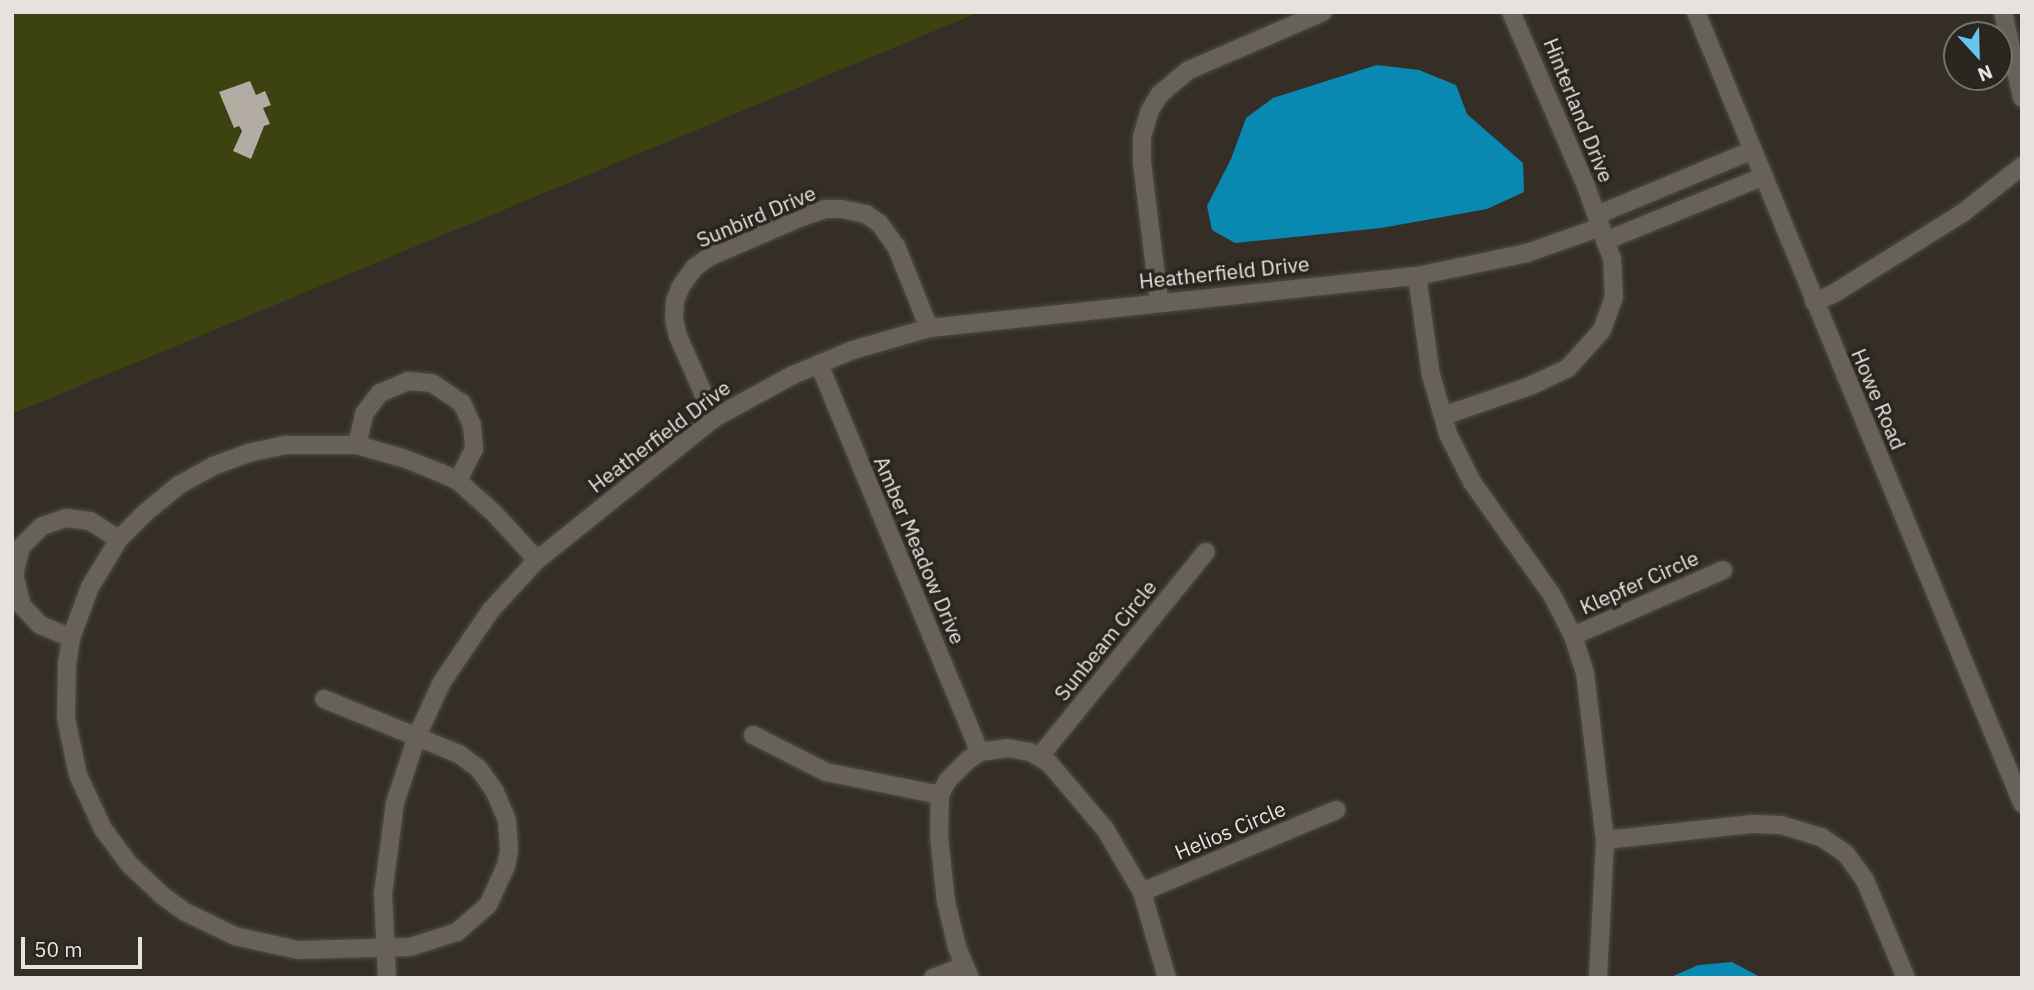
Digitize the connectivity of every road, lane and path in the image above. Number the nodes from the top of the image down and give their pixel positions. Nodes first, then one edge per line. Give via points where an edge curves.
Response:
1 (1324, 12) edge
2 (1511, 12) edge
3 (1696, 12) edge
4 (2003, 12) edge
5 (2022, 98) edge
6 (1753, 150) junction
7 (2022, 166) edge
8 (1764, 176) junction
9 (1601, 228) junction
10 (1417, 276) junction
11 (1159, 301) junction
12 (1814, 302) junction
13 (929, 328) junction
14 (818, 364) junction
15 (1443, 416) junction
16 (714, 418) junction
17 (357, 445) junction
18 (458, 481) junction
19 (119, 540) junction
20 (1206, 552) dead end
21 (537, 560) junction
22 (1724, 570) dead end
23 (1573, 636) junction
24 (71, 639) junction
25 (324, 699) dead end
26 (753, 735) dead end
27 (417, 736) junction
28 (980, 752) junction
29 (1040, 756) junction
30 (940, 795) junction
31 (2022, 803) edge
32 (1336, 810) dead end
33 (1605, 840) junction
34 (1142, 892) junction
35 (384, 948) junction
36 (967, 972) edge
37 (387, 978) edge
38 (933, 978) edge
39 (1167, 978) edge
40 (1598, 978) edge
41 (1906, 978) edge

1 - 11 street via 1187,71 1160,94 1149,112 1142,137 1142,163
2 - 9 street, Hinterland Drive
3 - 6 street, Howe Road
4 - 5 street
6 - 8 street, Howe Road
6 - 9 street, Heatherfield Drive
7 - 12 street via 1964,212
8 - 9 street, Heatherfield Drive
8 - 12 street, Howe Road
9 - 10 street, Heatherfield Drive via 1527,253
9 - 15 street, Hinterland Drive via 1615,276 1614,297 1593,344 1552,377
10 - 11 street, Heatherfield Drive
10 - 15 street via 1430,375
11 - 13 street, Heatherfield Drive
12 - 31 street, Howe Road
13 - 14 street, Heatherfield Drive
13 - 16 street, Sunbird Drive via 896,246 879,223 866,214 842,209 802,217 709,257 681,286 675,301 678,336
14 - 16 street, Heatherfield Drive via 760,390
14 - 28 street, Amber Meadow Drive
15 - 23 street via 1472,482 1552,595
16 - 21 street, Heatherfield Drive
17 - 18 street
17 - 18 street via 363,414 380,393 408,381 432,383 462,403 472,425 474,449
17 - 19 street via 286,445 229,459 162,497
18 - 21 street
19 - 24 street via 80,608
19 - 24 street via 90,521 66,518 42,526 21,547 14,575 22,606 40,625
20 - 29 street, Sunbeam Circle
21 - 27 street, Heatherfield Drive via 460,652
22 - 23 street, Klepfer Circle
23 - 33 street via 1589,693
24 - 35 street via 66,718 78,775 103,828 146,881 185,912 235,936 298,950
25 - 27 street
26 - 30 street via 834,775
27 - 35 street, Heatherfield Drive via 390,834 383,894
27 - 35 street via 459,754 487,778 507,820 509,851 495,894 468,925 430,943
28 - 29 street via 1007,748
28 - 30 street via 957,769
29 - 34 street via 1105,829
30 - 36 street via 946,902
32 - 34 street, Helios Circle
33 - 40 street
33 - 41 street via 1753,824 1781,825 1821,837 1846,854 1865,880
34 - 39 street
35 - 37 street, Heatherfield Drive
36 - 38 street

